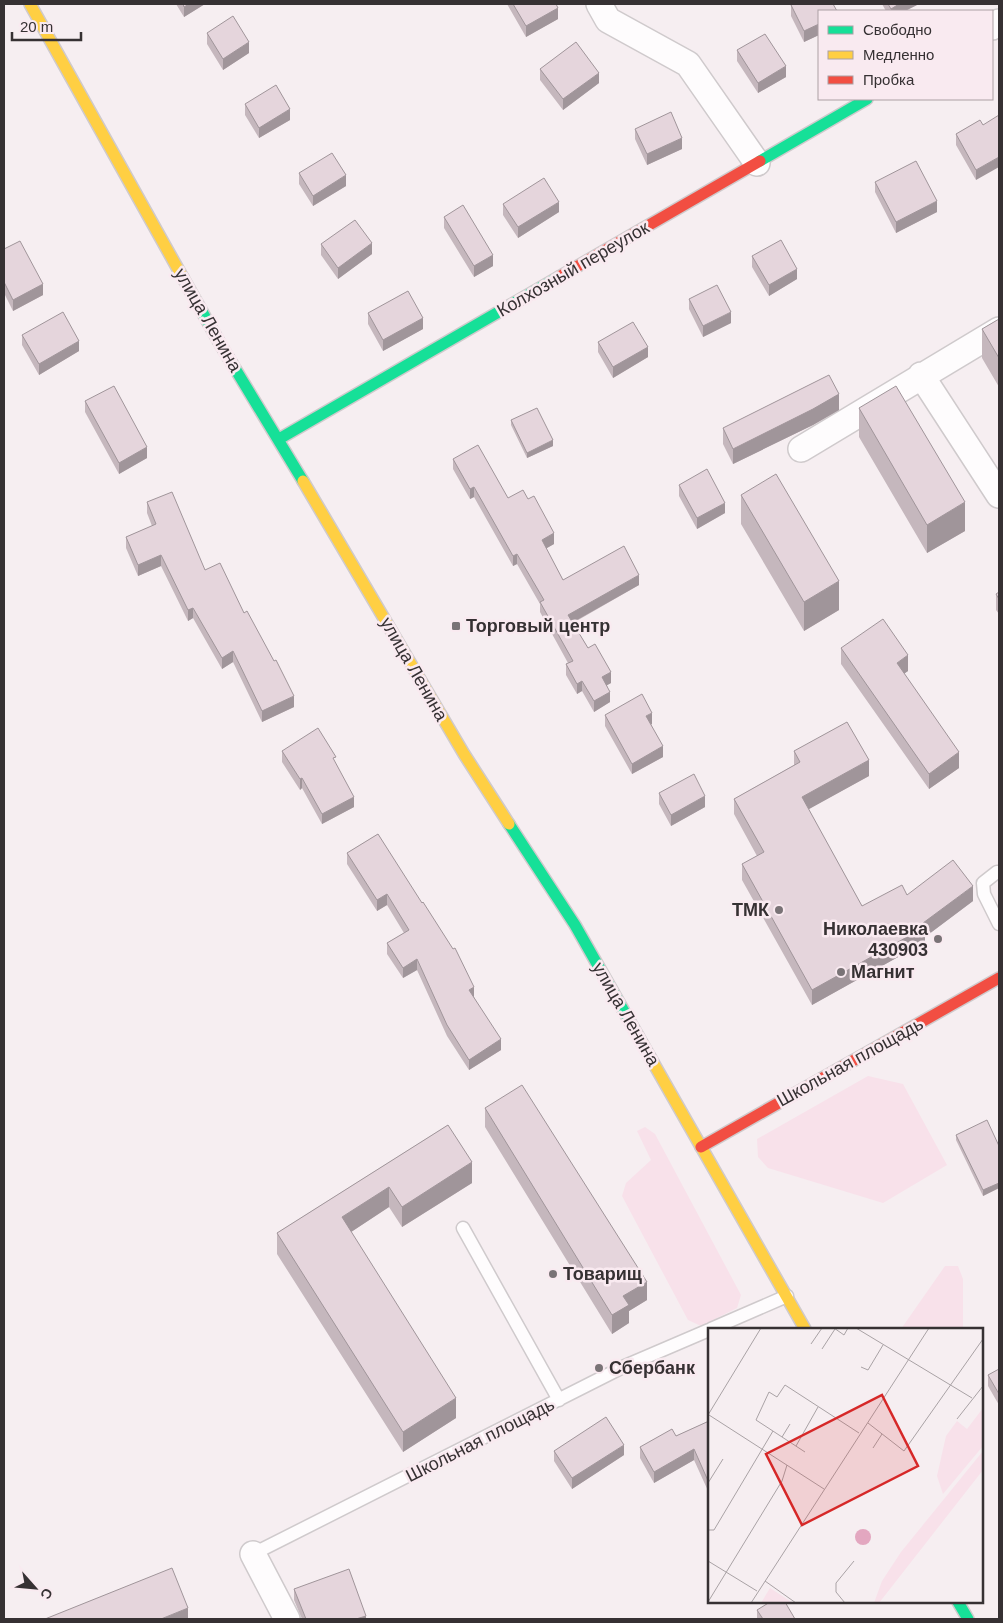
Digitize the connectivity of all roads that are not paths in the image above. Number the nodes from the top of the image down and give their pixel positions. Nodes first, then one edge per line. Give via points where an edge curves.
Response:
1 (30, 4) edge
2 (599, 4) edge
3 (865, 100) edge
4 (757, 163) junction
5 (999, 330) edge
6 (921, 375) junction
7 (280, 439) junction
8 (801, 449) dead end
9 (999, 495) edge
10 (997, 872) dead end
11 (999, 924) edge
12 (999, 978) edge
13 (701, 1147) junction
14 (463, 1228) dead end
15 (787, 1296) junction
16 (715, 1328) edge
17 (804, 1328) edge
18 (708, 1331) edge
19 (559, 1400) junction
20 (253, 1554) joint
21 (959, 1603) edge
22 (287, 1619) edge
23 (968, 1619) edge

1 - 7 main road, улица Ленина via 222,346
2 - 4 street via 608,20 688,64
3 - 4 main road, Колхозный переулок
4 - 7 main road, Колхозный переулок
5 - 6 street
6 - 8 street
6 - 9 street
7 - 13 main road, улица Ленина via 464,754 576,924
10 - 11 lane via 983,883 984,894
12 - 13 main road, Школьная площадь
13 - 15 main road, улица Ленина
14 - 19 lane
15 - 16 lane, Школьная площадь
15 - 17 main road, улица Ленина
18 - 19 lane, Школьная площадь via 625,1366
19 - 20 lane, Школьная площадь
20 - 22 street
21 - 23 main road

